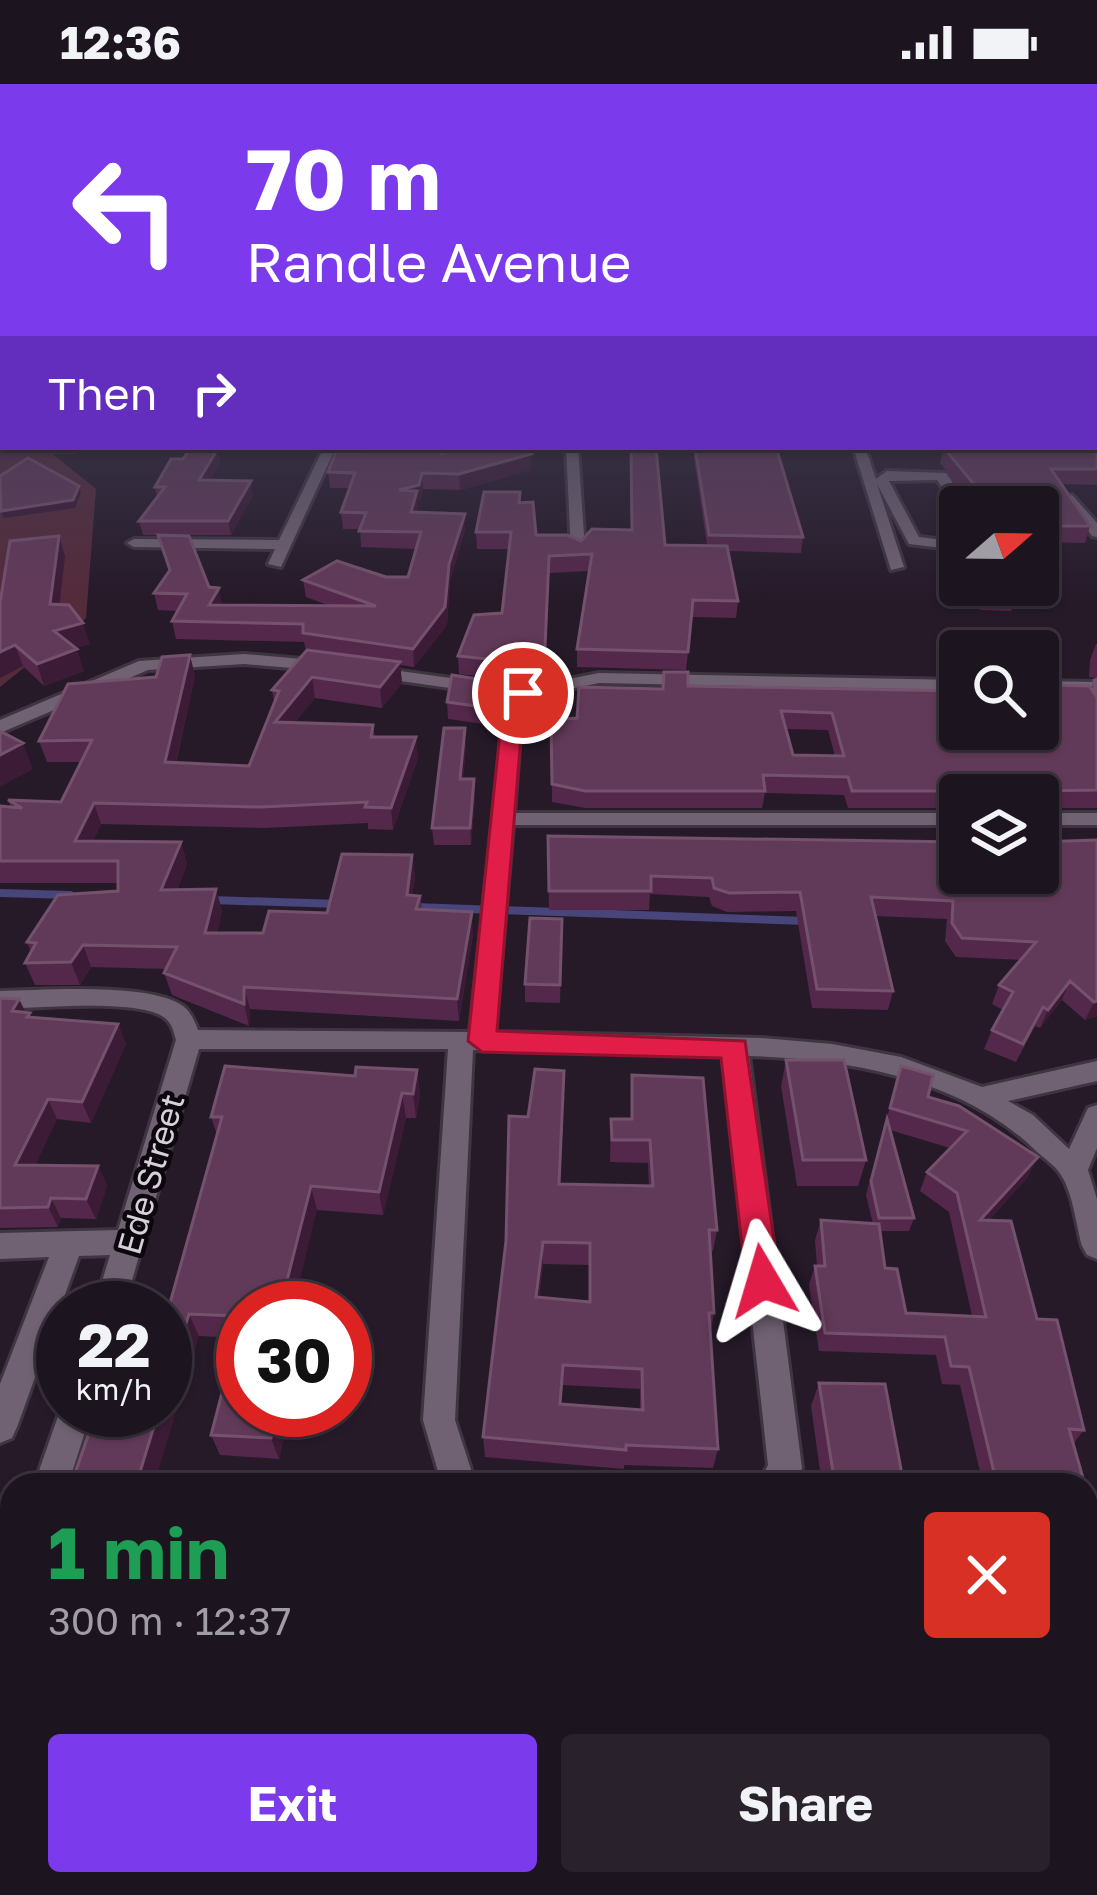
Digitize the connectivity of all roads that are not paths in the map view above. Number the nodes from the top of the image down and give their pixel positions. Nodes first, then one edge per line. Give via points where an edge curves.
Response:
1 (329, 450) edge
2 (572, 450) edge
3 (860, 450) edge
4 (948, 486) edge
5 (1097, 498) edge
6 (875, 510) junction
7 (896, 511) junction
8 (1097, 533) edge
9 (134, 543) dead end
10 (939, 544) edge
11 (284, 545) junction
12 (578, 550) edge
13 (276, 564) dead end
14 (896, 566) dead end
15 (939, 685) edge
16 (1059, 686) edge
17 (1097, 687) edge
18 (523, 693) junction
19 (0, 727) edge
20 (507, 819) junction
21 (939, 819) edge
22 (1059, 819) edge
23 (1097, 820) edge
24 (0, 1000) edge
25 (189, 1040) junction
26 (472, 1041) junction
27 (735, 1048) junction
28 (1097, 1071) edge
29 (981, 1097) junction
30 (1097, 1115) edge
31 (1075, 1170) junction
32 (130, 1242) junction
33 (69, 1244) junction
34 (0, 1246) edge
35 (1097, 1246) edge
36 (118, 1281) edge
37 (0, 1427) edge
38 (67, 1437) edge
39 (55, 1473) edge
40 (455, 1473) edge
41 (782, 1473) edge

1 - 11 street
2 - 12 street
3 - 6 street
4 - 7 street via 941,476 887,475 882,480
5 - 8 street via 1072,499
6 - 7 street
6 - 14 street
7 - 10 street via 914,541
9 - 11 street
11 - 13 street
15 - 18 street via 598,678
16 - 17 street
18 - 19 street via 284,660 145,665
18 - 20 street via 512,723
20 - 21 street
20 - 26 street
22 - 23 street
24 - 25 street via 167,1007
25 - 26 street
25 - 32 street, Ede Street
26 - 27 street
26 - 40 street via 439,1401
27 - 29 street via 818,1051 904,1069
27 - 41 street
28 - 29 street
29 - 31 street via 1050,1141
30 - 31 street
31 - 35 street
32 - 33 street
32 - 36 street, Ede Street
33 - 34 street
33 - 37 street
38 - 39 street

